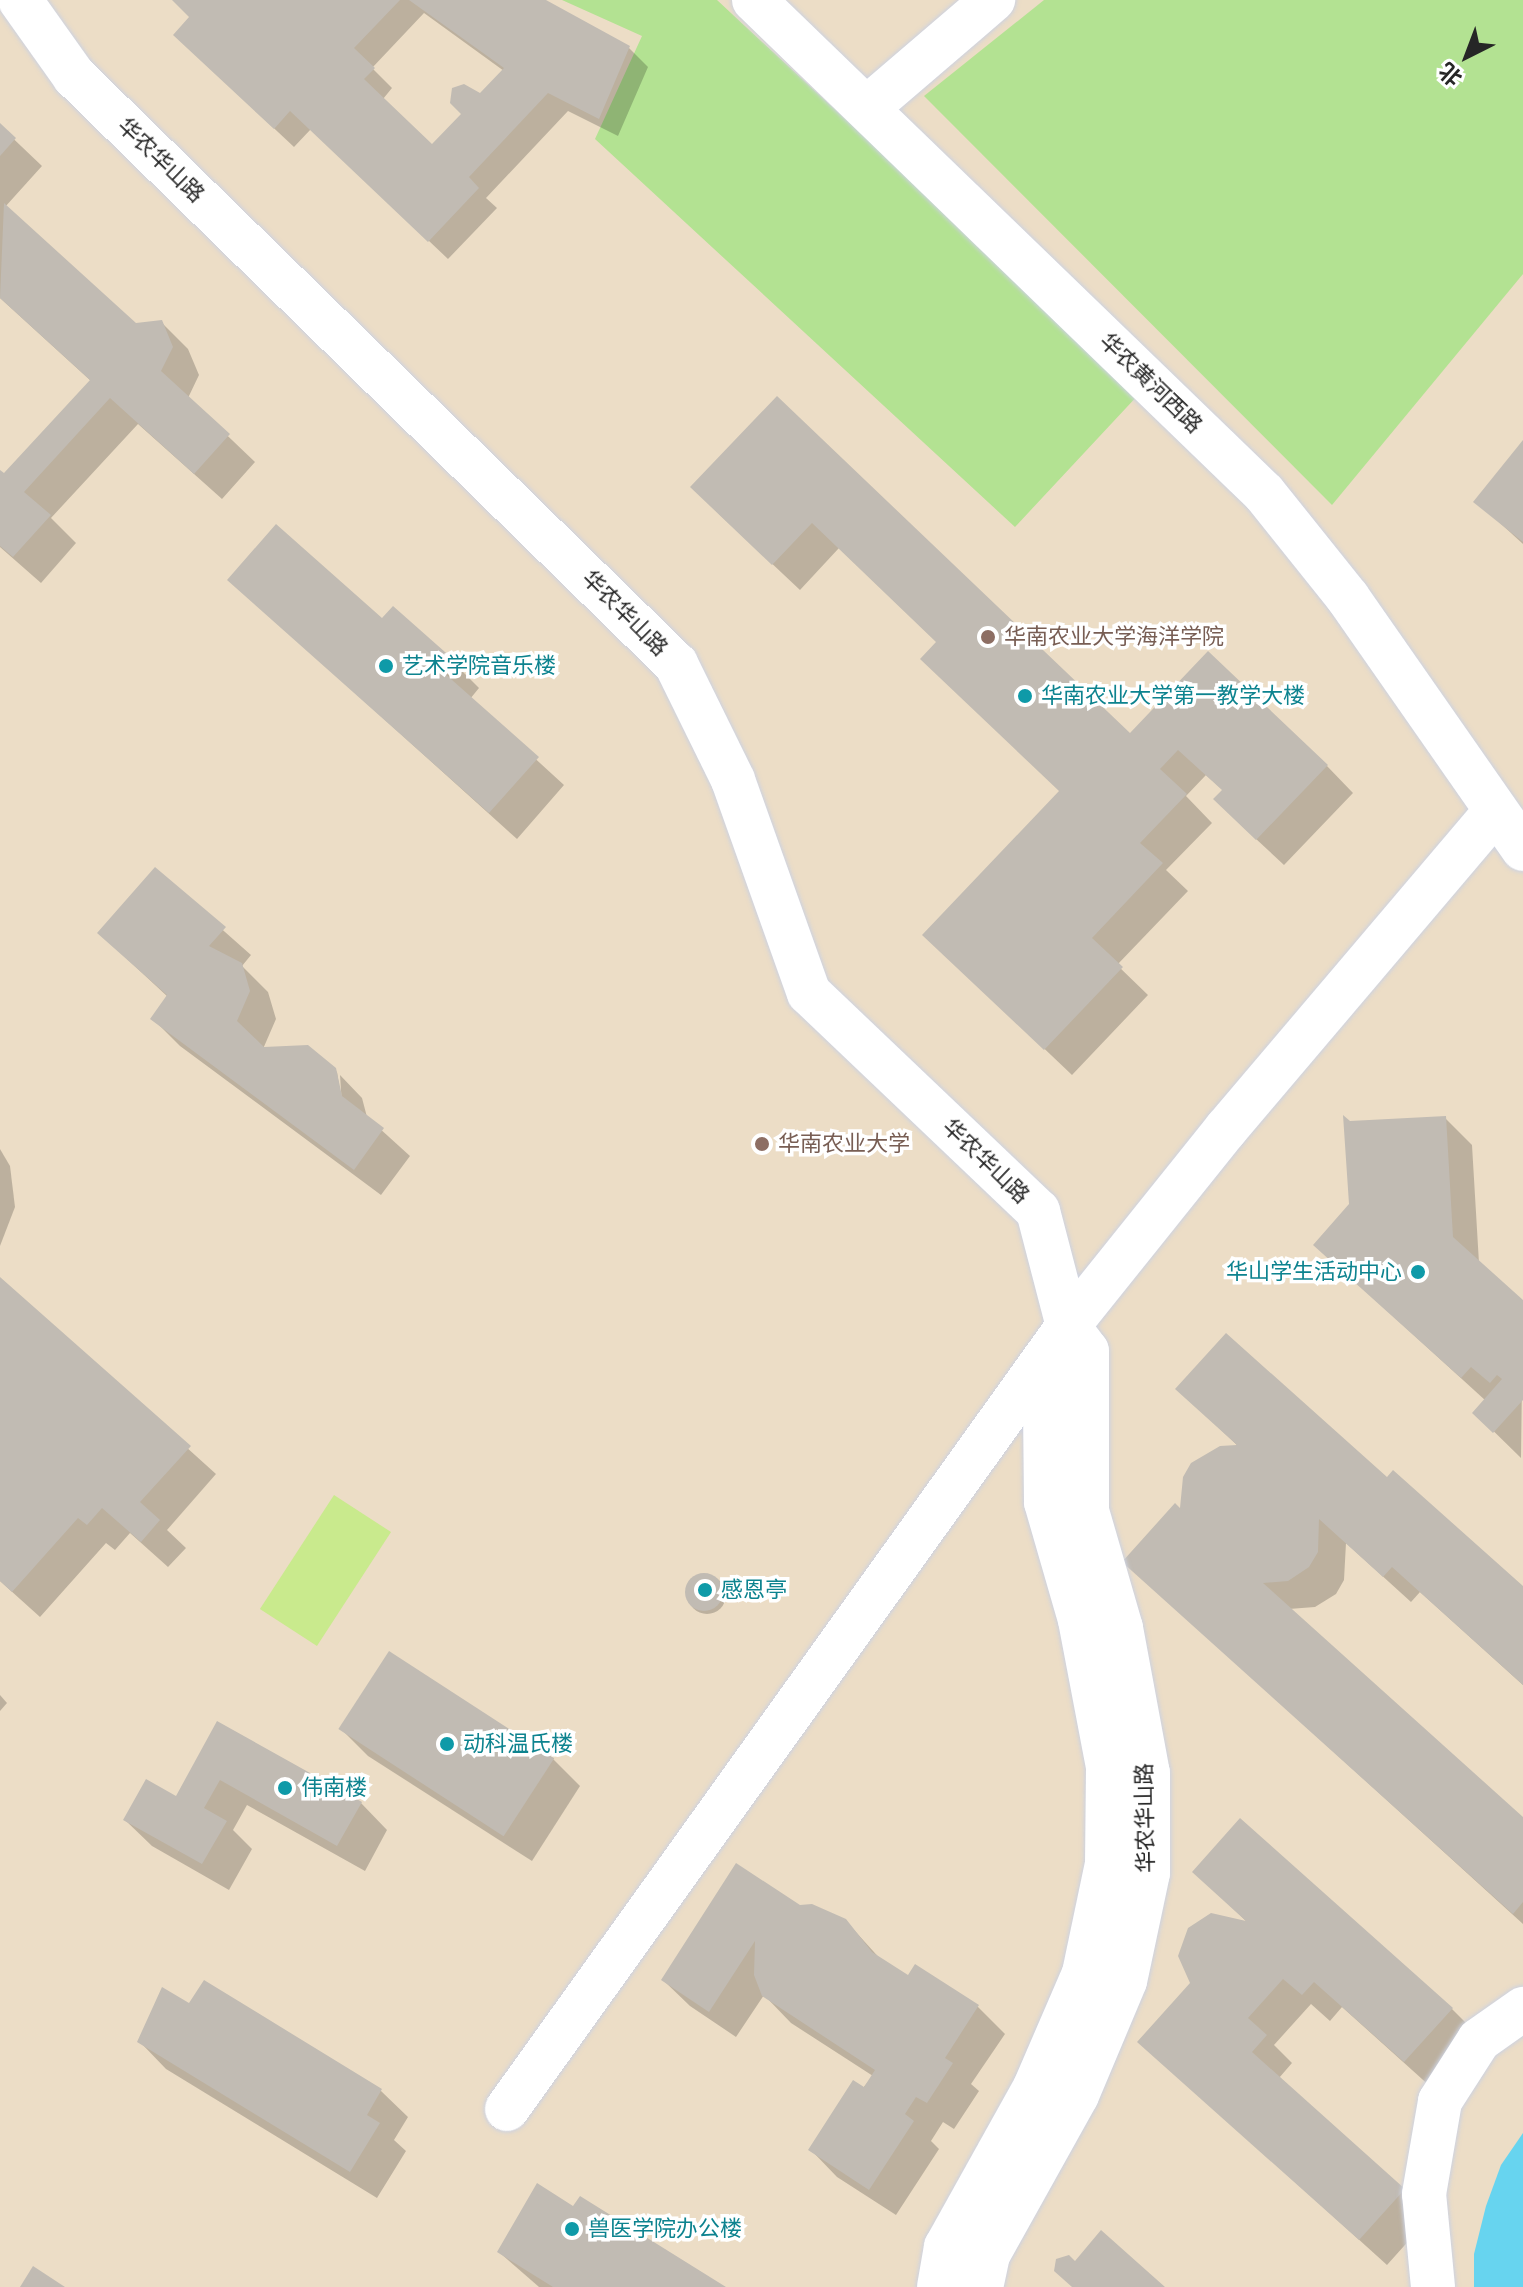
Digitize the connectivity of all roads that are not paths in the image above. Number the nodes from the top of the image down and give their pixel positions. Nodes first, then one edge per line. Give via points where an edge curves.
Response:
1 (20, 0) edge
2 (754, 0) edge
3 (993, 0) edge
4 (868, 107) junction
5 (1496, 811) junction
6 (1523, 849) edge
7 (1068, 1326) junction
8 (1523, 2009) edge
9 (507, 2109) dead end
10 (939, 2287) edge
11 (981, 2287) edge
12 (1433, 2287) edge

1 - 7 street, 华农华山路 via 74,76 676,664 733,780 809,993 1038,1211
2 - 4 street, 华农黄河西路
3 - 4 street
4 - 5 street, 华农黄河西路 via 1264,493 1348,598
5 - 6 street, 华农黄河西路
5 - 7 street via 1226,1129
7 - 9 street
7 - 10 street, 华农华山路 via 1045,1412 1046,1502 1080,1620 1108,1767 1107,1864 1084,1973 1035,2087 946,2247
7 - 11 street, 华农华山路 via 1087,1351 1087,1511 1121,1628 1148,1773 1148,1873 1125,1981 1077,2095 988,2255
8 - 12 street via 1479,2040 1440,2101 1424,2194

